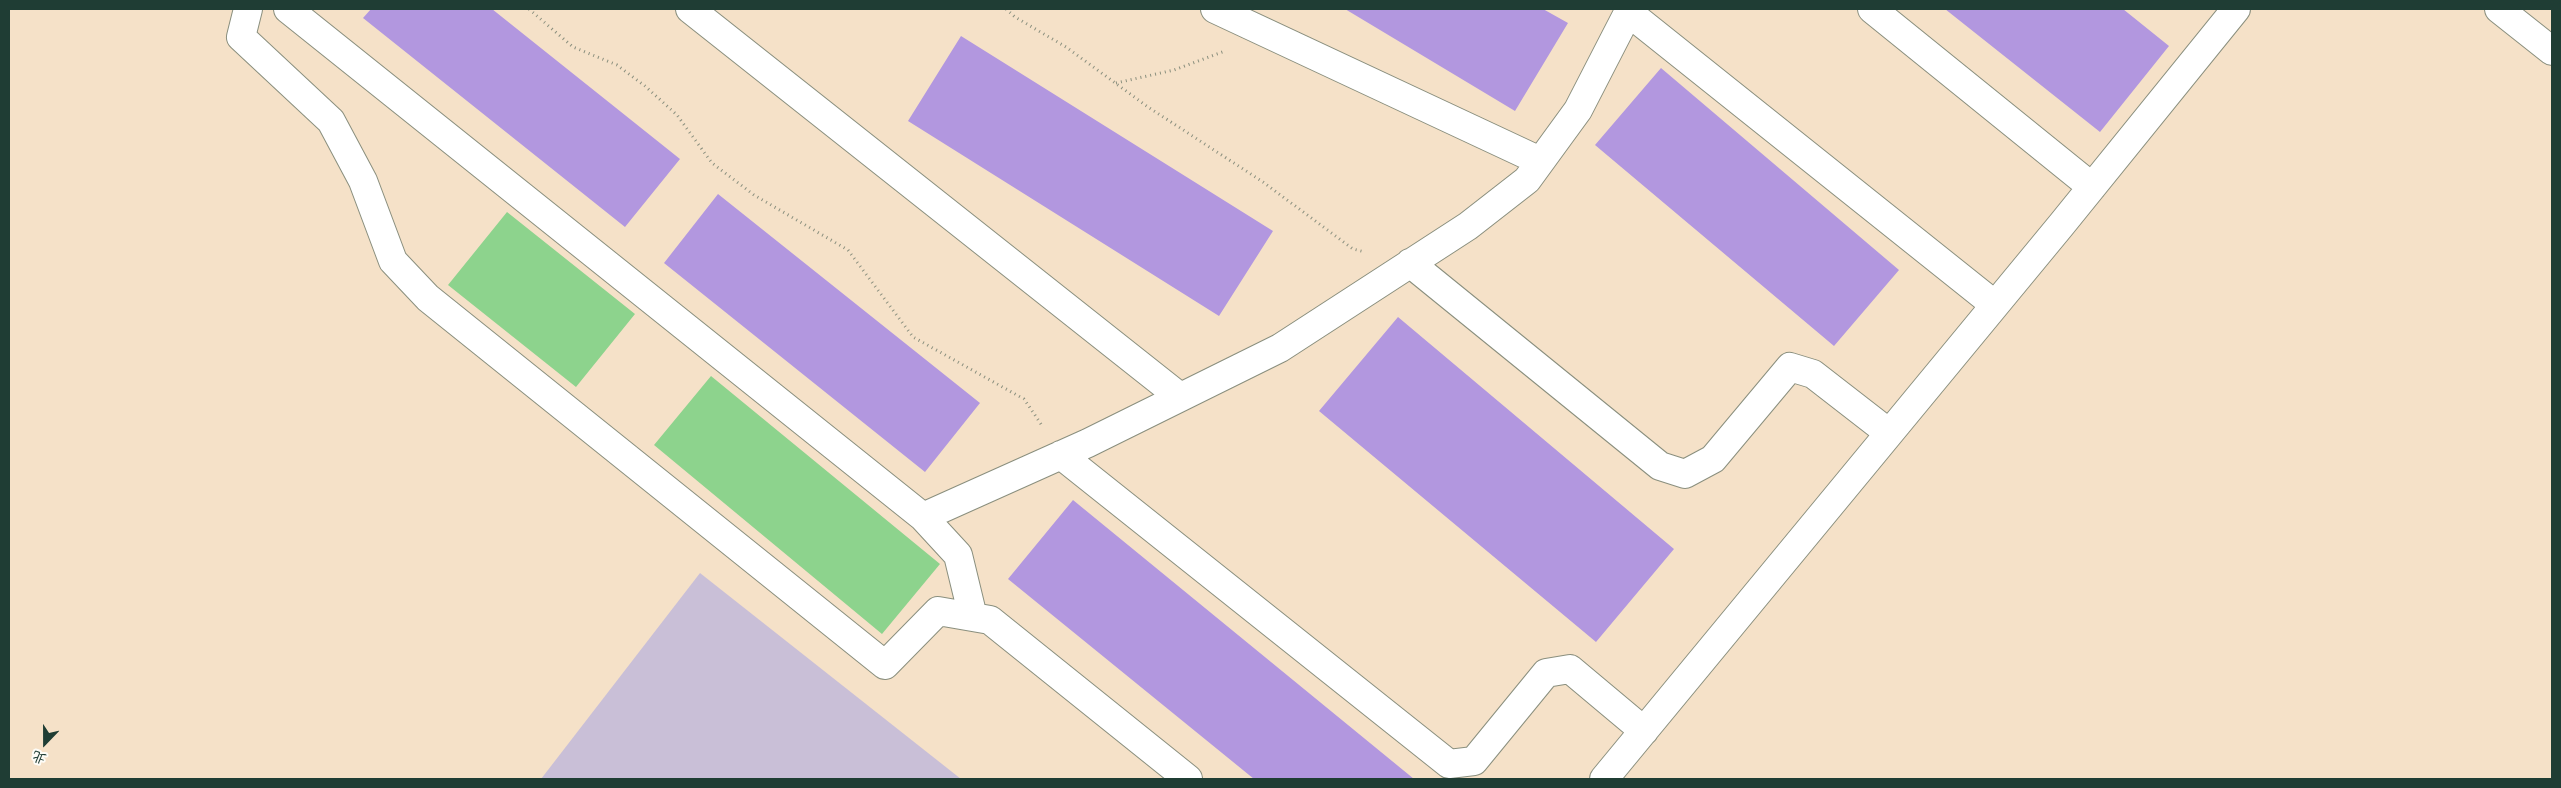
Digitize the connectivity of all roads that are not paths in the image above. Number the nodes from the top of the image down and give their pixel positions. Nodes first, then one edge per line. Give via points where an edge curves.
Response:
1 (248, 9) edge
2 (288, 9) edge
3 (690, 9) edge
4 (1215, 9) edge
5 (1872, 9) edge
6 (2236, 9) edge
7 (2499, 9) edge
8 (1629, 10) edge
9 (2552, 51) edge
10 (1540, 161) junction
11 (2092, 187) junction
12 (1410, 263) junction
13 (1995, 305) junction
14 (1180, 397) junction
15 (1889, 433) junction
16 (1060, 455) junction
17 (923, 517) junction
18 (974, 617) junction
19 (1644, 731) junction
20 (1188, 779) edge
21 (1604, 779) edge

1 - 18 street via 241,37 331,121 363,181 393,262 428,298 885,664 938,611
2 - 17 street
3 - 14 street
4 - 10 street
5 - 11 street
6 - 11 street
7 - 9 street
8 - 10 street via 1578,110
8 - 13 street
10 - 12 street via 1527,180 1468,226
11 - 13 street
12 - 14 street via 1280,348
12 - 15 street via 1660,466 1684,474 1713,459 1790,367 1813,374
13 - 15 street
14 - 16 street
15 - 19 street
16 - 17 street
16 - 19 street via 1449,764 1474,761 1546,673 1570,669
17 - 18 street via 958,555
18 - 20 street via 990,620
19 - 21 street

